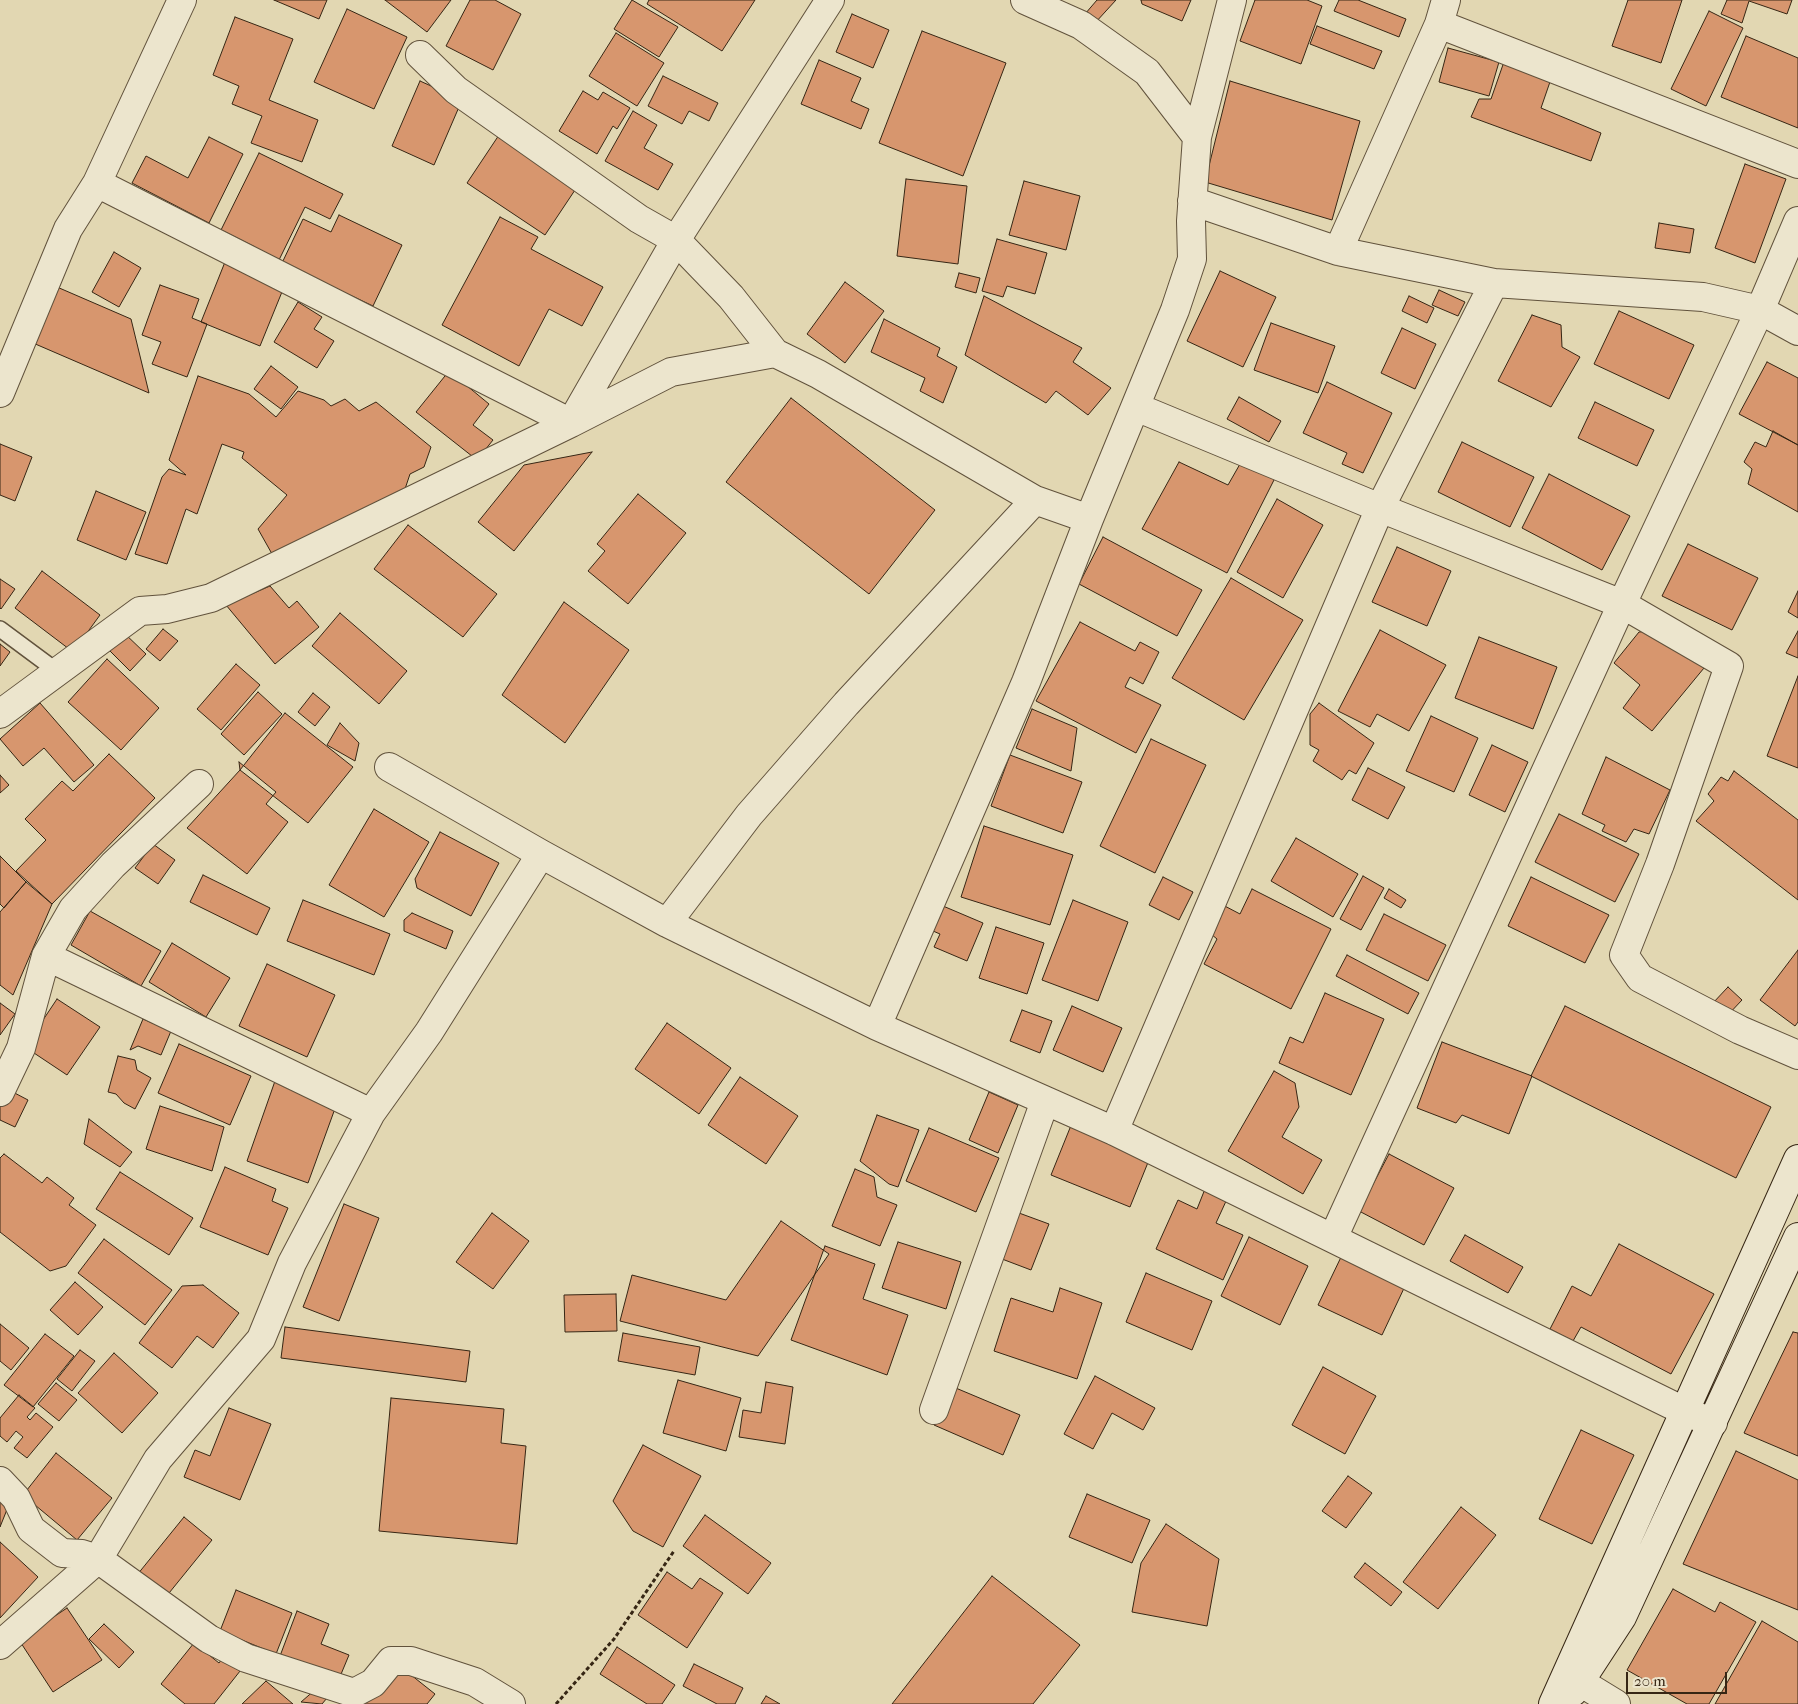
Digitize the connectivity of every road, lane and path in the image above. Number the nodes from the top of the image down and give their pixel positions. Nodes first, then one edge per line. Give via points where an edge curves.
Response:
1 (182, 0) edge
2 (830, 0) edge
3 (1026, 0) edge
4 (1232, 0) edge
5 (1443, 12) edge
6 (420, 55) dead end
7 (1197, 137) junction
8 (1798, 164) edge
9 (97, 183) junction
10 (1192, 201) junction
11 (1798, 221) edge
12 (676, 240) junction
13 (1338, 251) junction
14 (1494, 283) junction
15 (1760, 310) junction
16 (1798, 331) edge
17 (776, 353) junction
18 (0, 393) edge
19 (1136, 407) junction
20 (571, 423) junction
21 (1035, 500) junction
22 (1380, 508) junction
23 (1089, 520) junction
24 (1622, 604) junction
25 (0, 629) edge
26 (58, 672) junction
27 (0, 714) edge
28 (389, 766) dead end
29 (199, 784) dead end
30 (541, 854) junction
31 (667, 923) junction
32 (46, 956) junction
33 (877, 1026) junction
34 (1798, 1055) edge
35 (0, 1092) edge
36 (1045, 1101) junction
37 (371, 1113) junction
38 (1114, 1131) junction
39 (1798, 1159) edge
40 (1798, 1237) edge
41 (1333, 1238) junction
42 (934, 1410) dead end
43 (1684, 1412) junction
44 (1713, 1423) junction
45 (0, 1481) edge
46 (674, 1550) dead end
47 (98, 1559) junction
48 (0, 1645) edge
49 (1580, 1682) junction
50 (511, 1704) edge
51 (556, 1704) edge
52 (1553, 1704) edge
53 (1565, 1704) edge
54 (1616, 1704) edge

1 - 9 street
2 - 12 street
3 - 7 street via 1081,25 1146,72
4 - 7 street
5 - 8 street
5 - 13 street
6 - 12 street via 456,90 639,219
7 - 10 street
9 - 18 street via 68,229
9 - 20 street
10 - 13 street
10 - 19 street via 1192,259
11 - 15 street
12 - 17 street via 731,297
12 - 20 street
13 - 14 street
14 - 15 street via 1703,297
14 - 22 street
15 - 16 street
15 - 24 street
17 - 20 street via 671,372
17 - 21 street
19 - 22 street
19 - 23 street
20 - 26 street via 211,598 167,609 140,611
21 - 23 street
21 - 31 street via 846,704 755,808
22 - 24 street
22 - 38 street
23 - 33 street via 1026,682
24 - 34 street via 1729,666 1660,864 1624,955 1640,978 1740,1030
24 - 41 street
25 - 26 lane
26 - 27 street
28 - 30 street
29 - 32 street via 113,865 73,909
30 - 31 street
30 - 37 street via 429,1032
31 - 33 street
32 - 35 street via 21,1048
32 - 37 street
33 - 36 street
36 - 38 street
36 - 42 street
37 - 47 street via 292,1263 261,1339 158,1459
38 - 41 street
39 - 43 street
40 - 44 street
41 - 43 street
43 - 44 street
43 - 52 street
44 - 49 street via 1622,1617
45 - 47 street via 16,1498 31,1529 62,1553
46 - 51 path via 614,1639
47 - 48 street
47 - 50 street via 209,1639 246,1658 354,1693 373,1683 392,1660 411,1661 476,1682
49 - 53 street
49 - 54 street

